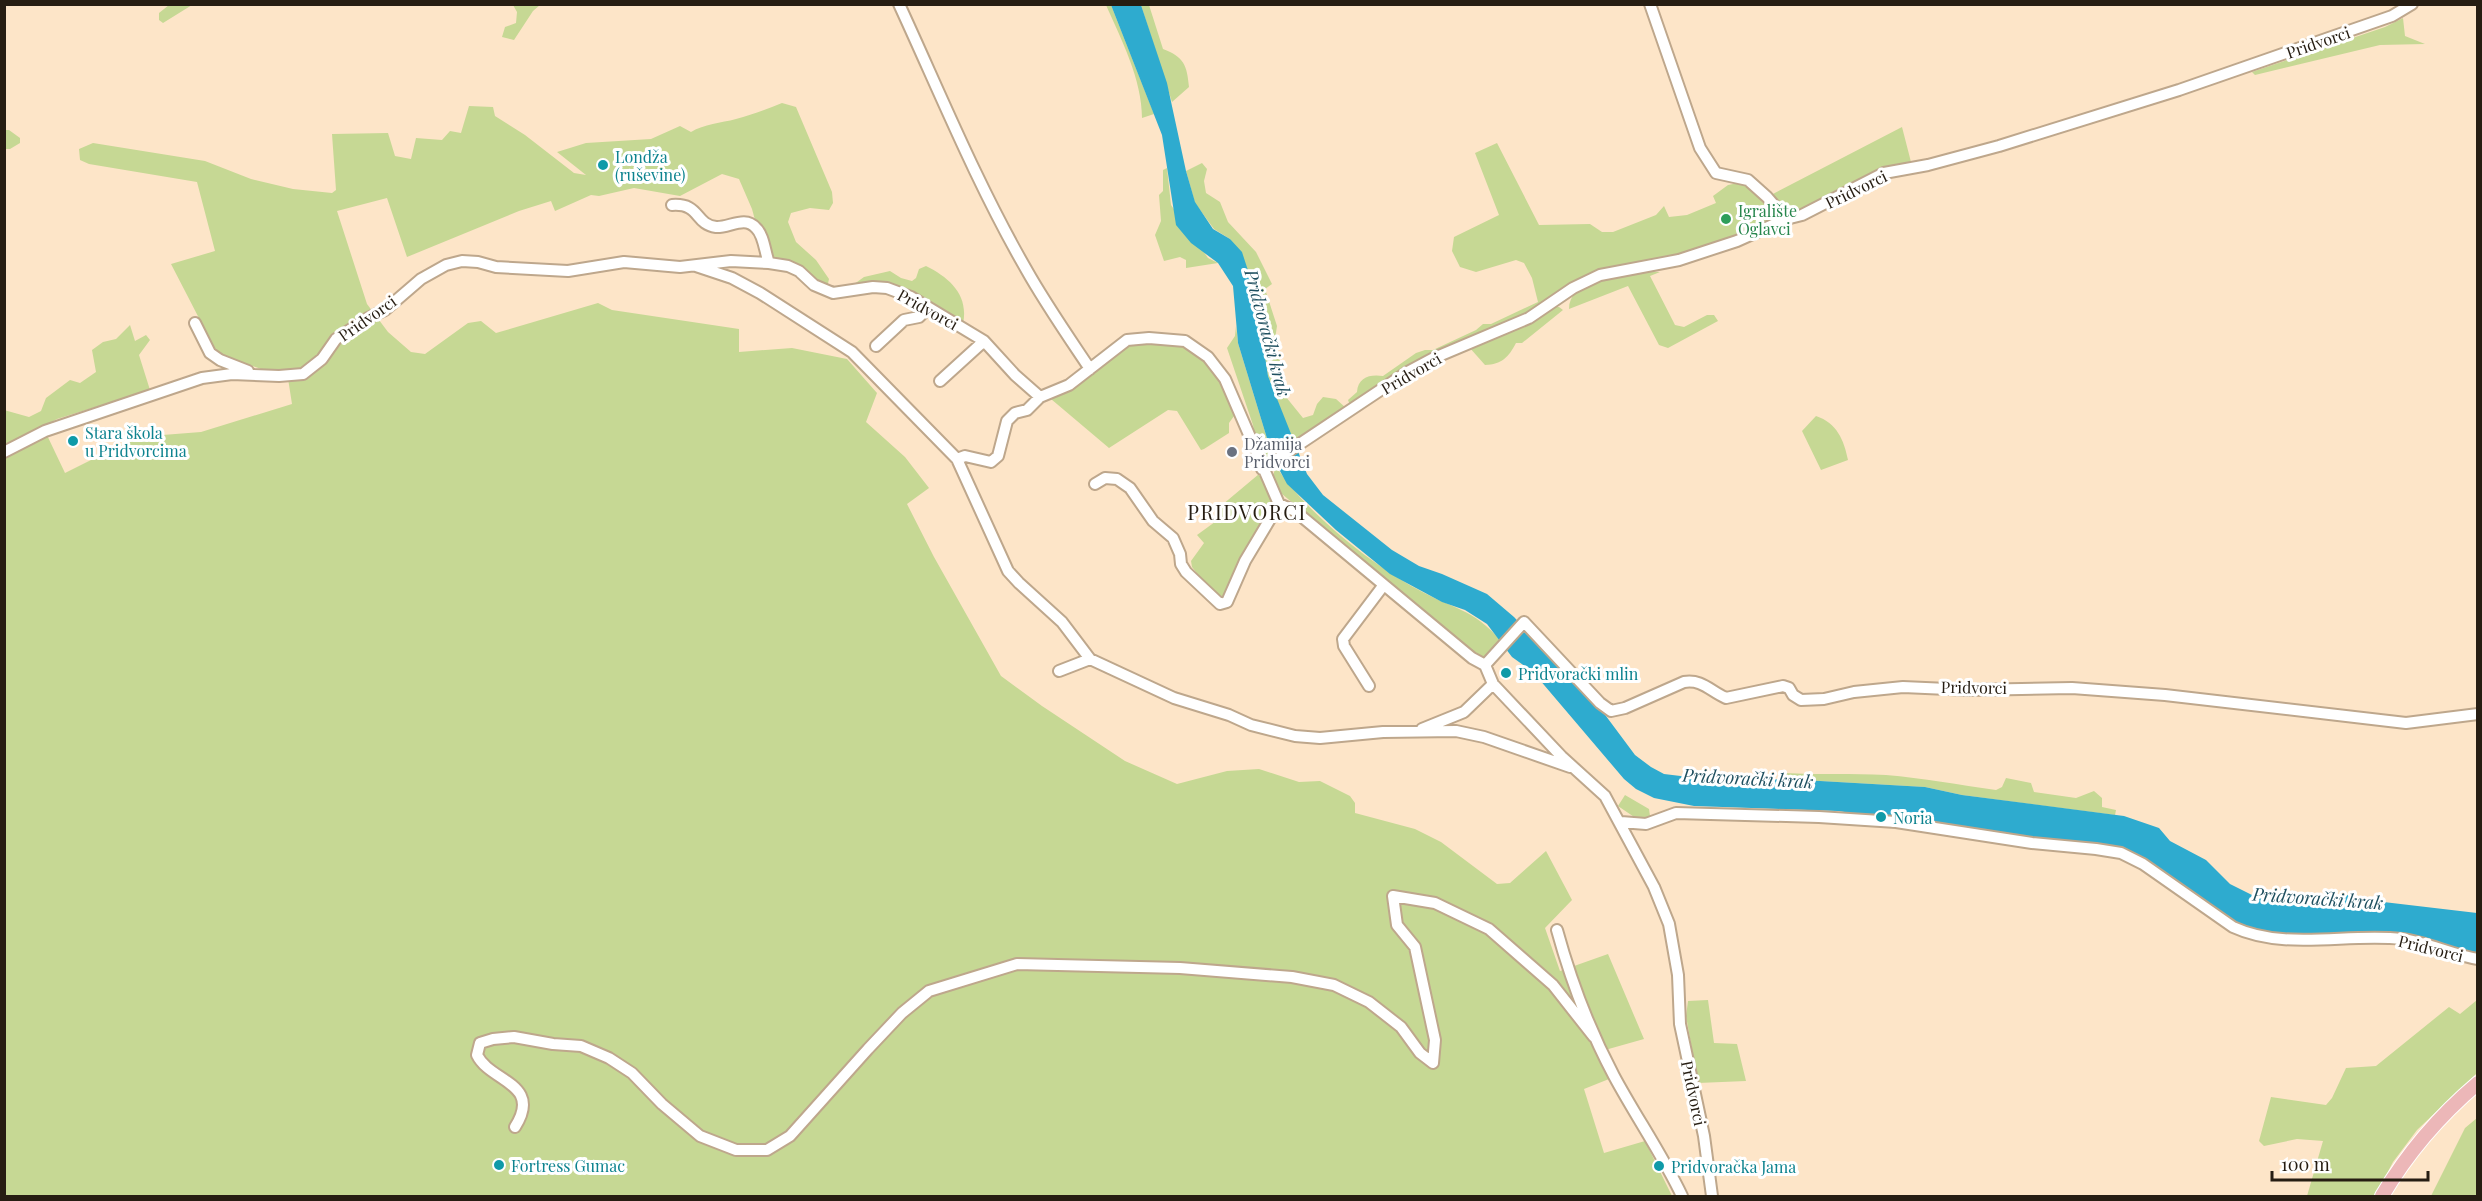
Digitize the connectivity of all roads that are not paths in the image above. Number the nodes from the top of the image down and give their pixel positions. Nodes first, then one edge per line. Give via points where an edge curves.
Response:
1 (899, 4) edge
2 (1650, 4) edge
3 (2412, 4) edge
4 (672, 206) dead end
5 (1786, 219) junction
6 (770, 263) junction
7 (696, 266) junction
8 (928, 308) junction
9 (195, 323) dead end
10 (984, 341) junction
11 (876, 346) dead end
12 (1090, 369) junction
13 (257, 374) junction
14 (940, 381) dead end
15 (1040, 397) junction
16 (4, 452) edge
17 (957, 459) junction
18 (1262, 469) junction
19 (1095, 484) dead end
20 (1279, 504) junction
21 (1383, 586) junction
22 (1090, 659) junction
23 (1485, 664) junction
24 (1059, 671) dead end
25 (1493, 684) junction
26 (1369, 686) dead end
27 (2478, 714) edge
28 (1419, 730) junction
29 (1576, 769) junction
30 (1621, 822) junction
31 (1557, 930) dead end
32 (2478, 959) edge
33 (1594, 1036) junction
34 (2478, 1083) edge
35 (515, 1127) dead end
36 (1682, 1197) edge
37 (1712, 1197) edge
38 (2382, 1197) edge

1 - 12 street via 992,206 1026,270
2 - 5 street via 1709,164 1716,173 1748,180
3 - 5 street, Pridvorci via 2392,16 2179,90 1985,150 1884,173 1802,215
4 - 6 street via 687,206 700,219 717,227 750,223 758,229
5 - 18 street, Pridvorci via 1679,261 1613,271 1588,280 1529,318 1406,373
6 - 7 street, Pridvorci via 731,261
6 - 8 street, Pridvorci via 799,271 814,285 833,293 886,288
7 - 13 street, Pridvorci via 610,262 568,271 462,261 421,279 385,310 336,339 322,359 303,374
7 - 17 street, Pridvorci via 760,292 852,352
8 - 10 street, Pridvorci
8 - 11 street via 919,317 904,320
9 - 13 street, Pridvorci via 210,353
10 - 14 street
10 - 15 street, Pridvorci
12 - 15 street via 1069,385
12 - 18 street via 1127,340 1168,339 1195,346 1225,378
13 - 16 street, Pridvorci via 202,378 45,431
15 - 17 street via 1007,421 998,456 991,462 965,456
17 - 22 street, Pridvorci via 1008,571 1062,622
18 - 20 street
19 - 20 street via 1105,478 1130,488 1153,521 1173,538 1185,572 1220,604 1227,602 1245,561
20 - 21 street via 1323,533
21 - 23 street via 1472,658
21 - 26 street via 1343,639
22 - 24 street
22 - 28 street, Pridvorci via 1174,698 1251,726 1295,736 1320,738
23 - 25 street, Pridvorci
23 - 27 street, Pridvorci via 1524,622 1611,711 1693,681 1702,682 1726,698 1783,686 1801,700 1811,701 1903,687 2072,688 2406,723
25 - 28 street via 1464,712
25 - 29 street, Pridvorci
28 - 29 street, Pridvorci via 1484,737
29 - 30 street, Pridvorci via 1605,796
30 - 32 street, Pridvorci via 1646,824 1676,813 1819,817 1896,822 2096,849 2143,864 2247,934 2317,940 2404,939
30 - 37 street, Pridvorci via 1669,924 1678,975 1680,1024 1704,1136
31 - 33 street via 1568,973
33 - 35 street via 1553,985 1489,929 1435,903 1393,896 1397,925 1415,947 1435,1040 1433,1063 1420,1053 1401,1027 1369,1002 1334,985 1292,977 1180,968 1017,964 929,991 902,1013 790,1137 767,1150 736,1150 700,1136 632,1073 581,1046 514,1037 480,1043 477,1055 481,1064 517,1088 522,1116
33 - 36 street
34 - 38 main road via 2418,1142

